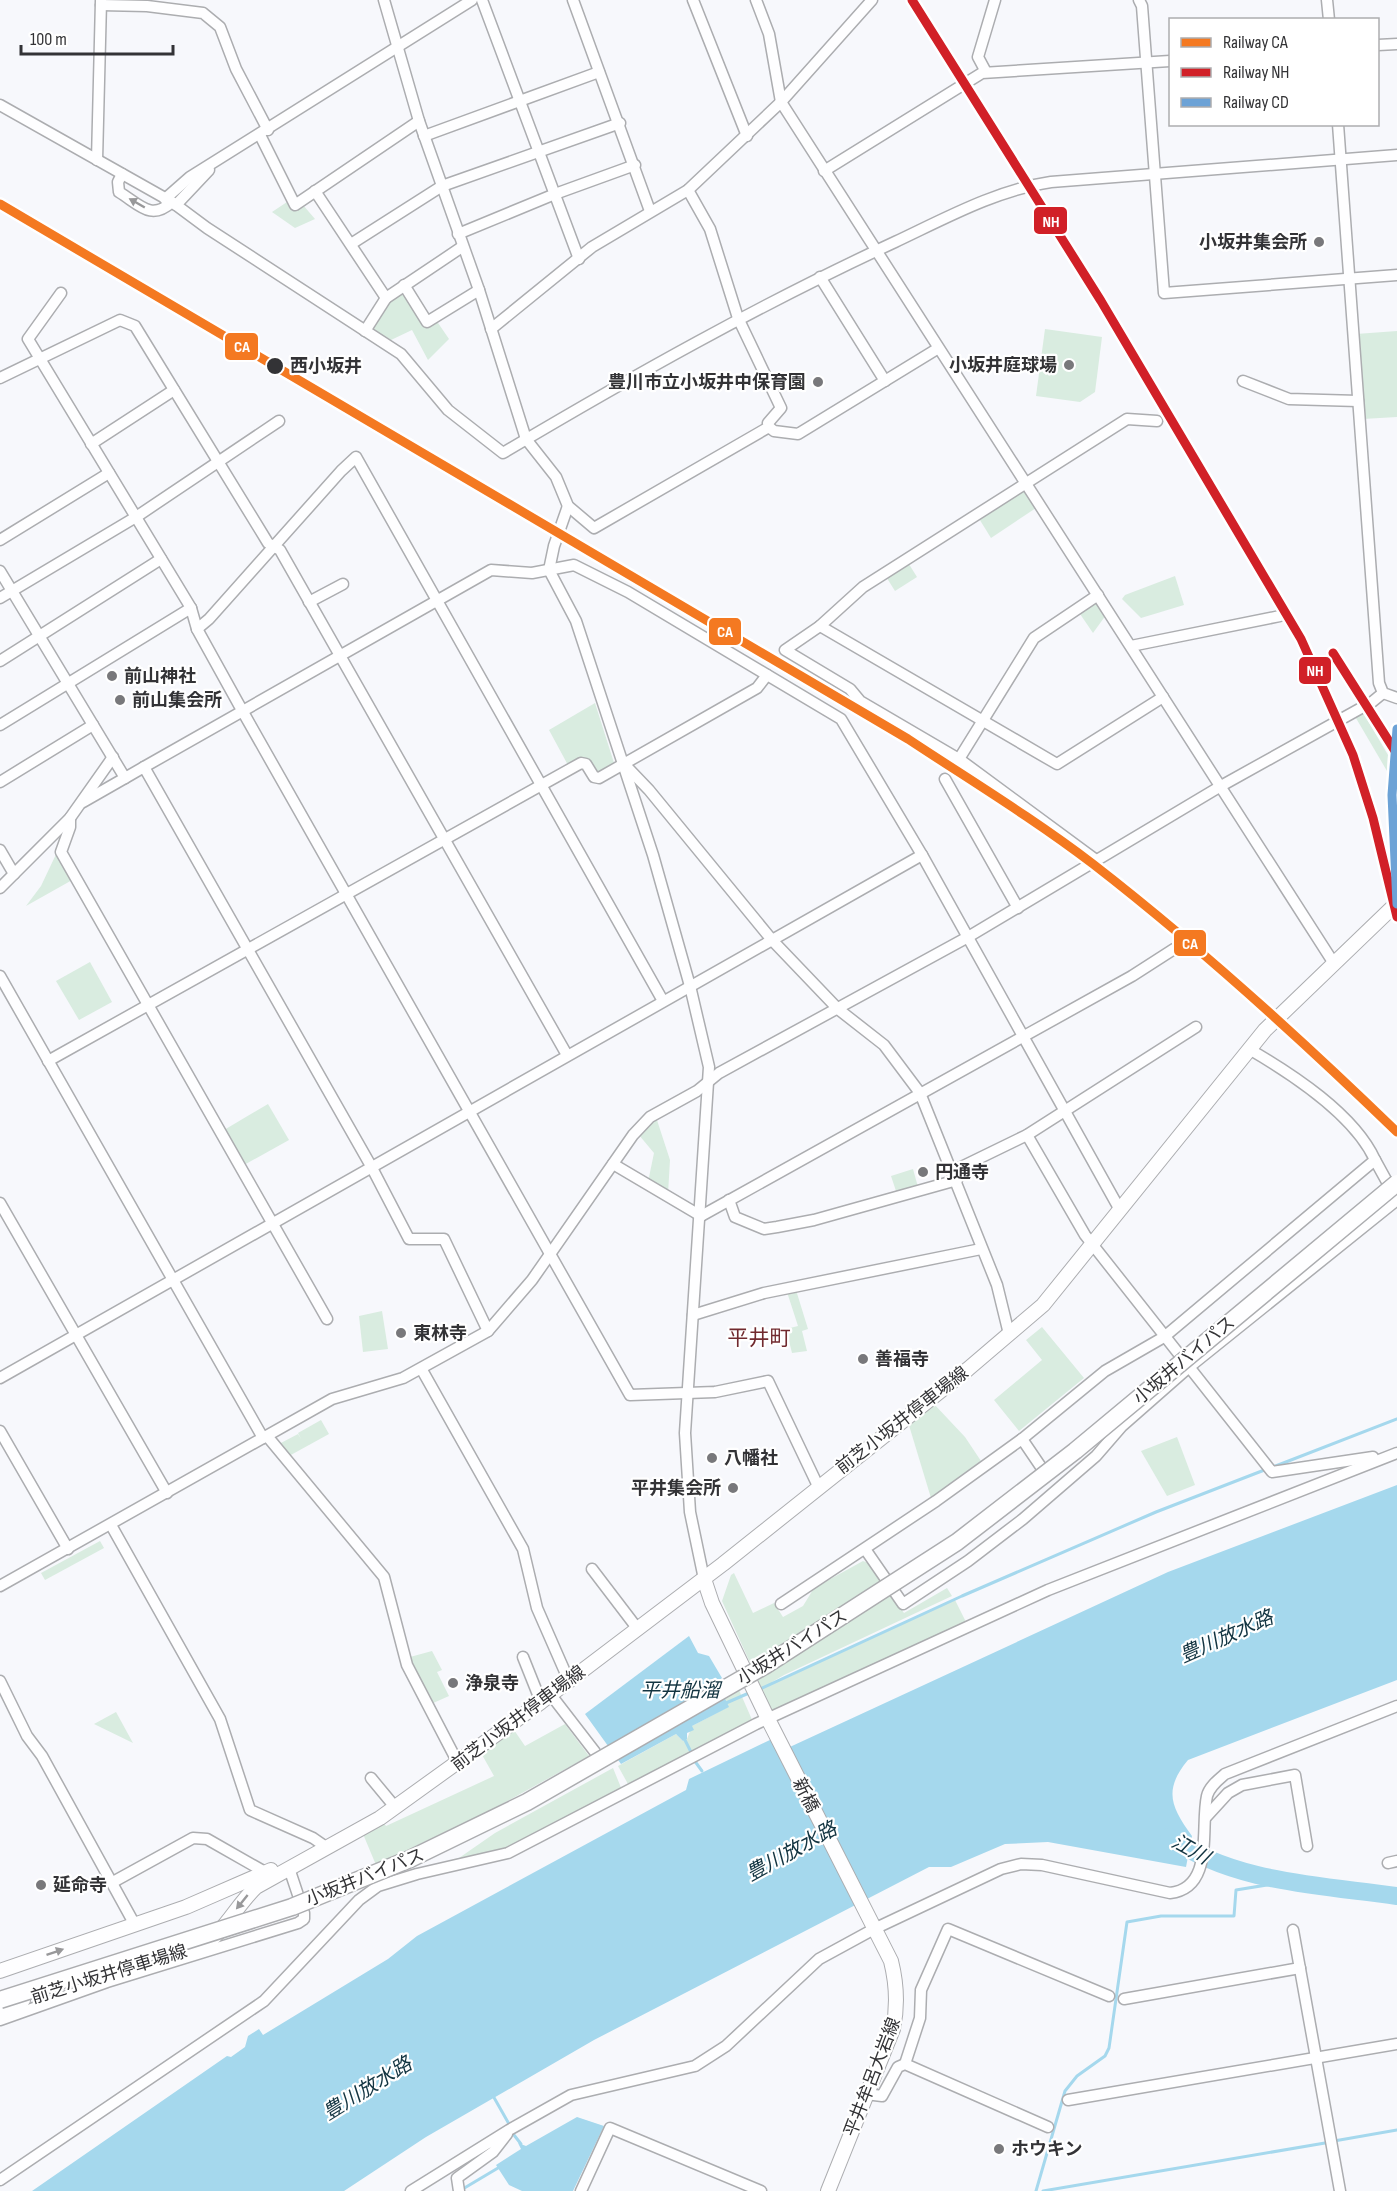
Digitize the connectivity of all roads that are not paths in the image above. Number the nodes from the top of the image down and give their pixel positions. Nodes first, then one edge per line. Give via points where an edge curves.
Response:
1 (384, 0) edge
2 (472, 0) edge
3 (482, 0) edge
4 (573, 0) edge
5 (693, 0) edge
6 (756, 0) edge
7 (872, 0) edge
8 (995, 0) edge
9 (1139, 0) edge
10 (1328, 0) edge
11 (101, 3) edge
12 (190, 5) edge
13 (1329, 18) edge
14 (1397, 44) edge
15 (1379, 45) edge
16 (397, 47) junction
17 (1169, 61) edge
18 (1145, 62) junction
19 (599, 72) junction
20 (986, 72) junction
21 (520, 101) junction
22 (781, 102) junction
23 (0, 105) edge
24 (419, 121) junction
25 (620, 123) junction
26 (1338, 126) edge
27 (264, 133) junction
28 (424, 136) junction
29 (747, 136) junction
30 (539, 152) junction
31 (1397, 155) edge
32 (1341, 159) junction
33 (97, 160) junction
34 (635, 165) junction
35 (824, 171) junction
36 (1154, 173) junction
37 (122, 174) junction
38 (442, 186) junction
39 (688, 190) junction
40 (315, 191) junction
41 (555, 194) junction
42 (171, 202) junction
43 (650, 211) junction
44 (458, 234) junction
45 (351, 244) junction
46 (462, 247) junction
47 (877, 250) junction
48 (579, 259) junction
49 (1397, 275) edge
50 (819, 278) junction
51 (1348, 278) junction
52 (405, 285) junction
53 (478, 290) junction
54 (61, 293) dead end
55 (386, 298) junction
56 (738, 318) junction
57 (491, 329) junction
58 (365, 331) junction
59 (937, 349) junction
60 (40, 359) junction
61 (0, 378) edge
62 (885, 381) junction
63 (1243, 381) dead end
64 (174, 390) junction
65 (1358, 401) junction
66 (279, 421) dead end
67 (1157, 421) dead end
68 (769, 427) junction
69 (526, 439) junction
70 (91, 444) junction
71 (218, 462) junction
72 (109, 473) junction
73 (1026, 484) junction
74 (568, 506) junction
75 (136, 517) junction
76 (0, 540) edge
77 (274, 546) junction
78 (161, 558) junction
79 (549, 570) junction
80 (0, 571) edge
81 (343, 585) dead end
82 (12, 591) junction
83 (1098, 595) junction
84 (0, 598) edge
85 (438, 601) junction
86 (309, 602) junction
87 (191, 608) junction
88 (1280, 616) dead end
89 (820, 626) junction
90 (197, 629) junction
91 (40, 636) junction
92 (1131, 646) junction
93 (340, 657) junction
94 (0, 661) edge
95 (767, 675) junction
96 (68, 683) junction
97 (1383, 693) junction
98 (1163, 697) junction
99 (1397, 698) edge
100 (243, 712) junction
101 (981, 722) junction
102 (0, 725) edge
103 (93, 725) junction
104 (113, 757) junction
105 (959, 759) junction
106 (623, 764) junction
107 (144, 767) junction
108 (124, 778) junction
109 (945, 779) dead end
110 (0, 782) edge
111 (541, 785) junction
112 (1221, 786) junction
113 (80, 804) junction
114 (70, 818) junction
115 (443, 839) junction
116 (0, 850) edge
117 (922, 855) junction
118 (1096, 860) junction
119 (14, 874) junction
120 (0, 888) edge
121 (345, 894) junction
122 (1397, 903) edge
123 (1018, 908) junction
124 (968, 938) junction
125 (771, 940) junction
126 (1174, 949) dead end
127 (248, 951) junction
128 (1333, 962) junction
129 (0, 976) edge
130 (690, 986) junction
131 (663, 1001) junction
132 (149, 1006) junction
133 (838, 1009) junction
134 (1196, 1027) dead end
135 (1023, 1035) junction
136 (1249, 1049) junction
137 (567, 1055) junction
138 (48, 1061) junction
139 (708, 1083) junction
140 (920, 1093) junction
141 (469, 1112) junction
142 (1064, 1113) junction
143 (1027, 1135) junction
144 (1375, 1160) junction
145 (613, 1164) junction
146 (371, 1166) junction
147 (955, 1175) junction
148 (1397, 1183) edge
149 (729, 1200) junction
150 (0, 1203) edge
151 (1120, 1210) junction
152 (700, 1216) junction
153 (272, 1223) junction
154 (1093, 1245) junction
155 (981, 1249) junction
156 (550, 1254) junction
157 (174, 1279) junction
158 (693, 1316) junction
159 (327, 1319) dead end
160 (488, 1331) junction
161 (1009, 1334) junction
162 (75, 1335) junction
163 (1164, 1337) junction
164 (1188, 1368) junction
165 (422, 1370) junction
166 (0, 1378) edge
167 (686, 1394) junction
168 (0, 1431) edge
169 (265, 1437) junction
170 (1022, 1439) junction
171 (1397, 1453) edge
172 (1041, 1467) dead end
173 (818, 1486) junction
174 (167, 1493) junction
175 (111, 1525) junction
176 (68, 1549) junction
177 (866, 1549) junction
178 (592, 1569) dead end
179 (704, 1579) junction
180 (0, 1586) edge
181 (782, 1604) dead end
182 (638, 1628) junction
183 (523, 1657) dead end
184 (0, 1681) edge
185 (569, 1681) junction
186 (546, 1698) junction
187 (1397, 1706) edge
188 (769, 1722) junction
189 (595, 1752) dead end
190 (458, 1763) junction
191 (371, 1778) dead end
192 (395, 1807) junction
193 (1206, 1817) junction
194 (1307, 1846) dead end
195 (326, 1847) junction
196 (289, 1868) junction
197 (265, 1872) junction
198 (113, 1882) junction
199 (135, 1925) junction
200 (874, 1929) junction
201 (1293, 1930) dead end
202 (1300, 1968) junction
203 (0, 1971) edge
204 (1109, 1996) dead end
205 (1124, 1999) dead end
206 (0, 2000) edge
207 (0, 2009) edge
208 (0, 2020) edge
209 (1397, 2044) edge
210 (1316, 2059) junction
211 (905, 2064) junction
212 (866, 2094) junction
213 (1068, 2100) dead end
214 (1048, 2127) dead end
215 (509, 2130) junction
216 (0, 2180) edge
217 (411, 2191) edge
218 (459, 2191) edge
219 (581, 2191) edge
220 (761, 2191) edge
221 (828, 2191) edge
222 (1340, 2191) edge

1 - 16 street
2 - 16 street
3 - 21 street
4 - 19 street
5 - 29 street
6 - 22 street via 769,34
7 - 22 street
8 - 20 street via 978,57
9 - 18 street
10 - 13 street
11 - 12 street
11 - 33 street
12 - 27 street via 220,27
14 - 15 street
16 - 24 street
16 - 27 street
17 - 18 street
18 - 20 street
18 - 36 street
19 - 21 street
19 - 25 street
20 - 35 street
21 - 28 street
21 - 30 street
22 - 29 street
22 - 35 street
23 - 33 street
24 - 28 street
24 - 40 street
25 - 30 street
25 - 34 street
26 - 32 street
27 - 40 street via 294,205
27 - 42 street via 217,162
28 - 38 street
29 - 39 street
30 - 38 street
30 - 41 street
31 - 32 street
32 - 36 street
32 - 51 street
33 - 37 street
34 - 41 street
34 - 43 street
35 - 47 street
36 - 47 street via 1051,182 1013,190
36 - 51 street via 1164,293
37 - 42 street
42 -> 37 street via 162,212 154,213 119,192
38 - 44 street
38 - 45 street
39 - 43 street
39 - 56 street via 710,229
40 - 45 street
41 - 44 street
41 - 48 street
42 - 58 street
43 - 48 street
44 - 46 street
45 - 55 street
46 - 52 street
46 - 53 street
47 - 50 street
47 - 59 street
48 - 57 street
49 - 51 street
50 - 56 street
50 - 62 street
51 - 65 street
52 - 53 street via 427,322
52 - 55 street
53 - 57 street
54 - 60 street via 28,339
55 - 58 street
56 - 68 street via 781,408
56 - 69 street
57 - 69 street
58 - 69 street via 401,354 448,410 503,453
59 - 62 street
59 - 73 street
60 - 61 street
60 - 64 street via 120,320 135,326
60 - 70 street
62 - 68 street via 798,434
63 - 65 street via 1289,399
64 - 70 street
64 - 71 street
65 - 97 street via 1378,677
66 - 71 street
67 - 73 street via 1127,419
68 - 74 street via 594,528
69 - 74 street via 556,477
70 - 72 street
71 - 75 street
71 - 77 street via 268,543
72 - 75 street
72 - 76 street
73 - 83 street
73 - 89 street via 863,586
74 - 79 street
75 - 78 street
75 - 82 street
77 - 85 street via 356,457
77 - 86 street
77 - 90 street
78 - 87 street
78 - 91 street
79 - 85 street via 491,570
79 - 95 street via 568,564 583,569
79 - 106 street via 576,621
80 - 82 street
81 - 86 street
82 - 84 street
82 - 91 street
83 - 92 street
83 - 101 street via 1034,639
85 - 93 street
85 - 111 street
86 - 93 street
87 - 90 street
87 - 96 street
88 - 92 street
89 - 101 street
89 - 105 street via 787,646 788,653
90 - 100 street
91 - 94 street
91 - 96 street
92 - 98 street
93 - 100 street
93 - 115 street
95 - 106 street via 757,688
95 - 117 street via 841,720
96 - 102 street
96 - 103 street
97 - 99 street
97 - 112 street
98 - 101 street via 1057,764
98 - 112 street
100 - 107 street
100 - 121 street
101 - 105 street
103 - 104 street
103 - 110 street
104 - 108 street
104 - 113 street
105 - 118 street
106 - 111 street via 597,778 583,762
106 - 125 street via 649,790
106 - 130 street
107 - 108 street
107 - 127 street
108 - 113 street
109 - 123 street
111 - 115 street
111 - 131 street
112 - 118 street
112 - 128 street
113 - 114 street
114 - 119 street
114 - 132 street via 61,852
115 - 121 street
115 - 137 street
116 - 119 street
117 - 124 street
117 - 125 street
118 - 123 street
119 - 120 street
121 - 127 street
121 - 141 street
122 - 128 main road, 前芝小坂井停車場線
123 - 124 street
124 - 133 street
124 - 135 street
125 - 130 street
125 - 133 street
126 - 135 street
127 - 132 street
127 - 146 street
128 - 136 main road, 前芝小坂井停車場線
129 - 138 street
130 - 131 street
130 - 139 street via 709,1067
131 - 137 street
132 - 138 street
132 - 153 street
133 - 139 street via 735,1064
133 - 140 street via 884,1046
134 - 142 street
135 - 140 street
135 - 142 street
136 - 144 street via 1310,1086 1364,1141
136 - 151 main road, 前芝小坂井停車場線
137 - 141 street
138 - 157 street
139 - 145 street via 650,1117
139 - 152 street
140 - 147 street
140 - 149 street
141 - 146 street
141 - 156 street
142 - 143 street
142 - 151 street
143 - 147 street
143 - 154 street
144 - 163 street
144 - 164 street via 1397,1200
145 - 152 street
145 - 156 street
146 - 153 street
146 - 160 street via 409,1239 444,1239
147 - 149 street via 814,1220 764,1229 735,1217
147 - 155 street
148 - 206 highway, 小坂井バイパス, bridge via 1075,1451 957,1542 766,1665 527,1802 419,1855 292,1907
149 - 152 street
150 - 162 street
151 - 154 main road, 前芝小坂井停車場線
152 - 158 street
153 - 157 street
153 - 159 street
154 - 161 main road, 前芝小坂井停車場線 via 1043,1305
154 - 163 street
155 - 158 street via 764,1293
155 - 161 street via 997,1286
156 - 160 street
156 - 167 street via 630,1395
157 - 162 street
157 - 169 street
158 - 167 street
160 - 165 street
161 - 173 main road, 前芝小坂井停車場線
162 - 166 street
162 - 174 street
163 - 164 street
163 - 170 street via 1105,1371
164 - 171 street via 1272,1472
164 - 177 street via 1023,1519 903,1604
165 - 169 street via 343,1394
165 - 185 street via 523,1549 537,1608
167 - 173 street via 768,1381
167 - 179 street via 690,1512
168 - 176 street
169 - 174 street
169 - 190 street via 384,1577 407,1665
170 - 172 street
170 - 177 street
171 - 188 street via 1059,1585
173 - 179 main road, 前芝小坂井停車場線
174 - 175 street
175 - 176 street
175 - 195 street via 220,1719 250,1810
176 - 180 street
177 - 181 street
178 - 182 street
179 - 182 main road, 前芝小坂井停車場線
179 - 188 main road
182 - 185 main road, 前芝小坂井停車場線
183 - 186 street
184 - 198 street via 27,1736
185 - 186 main road, 前芝小坂井停車場線
186 - 189 street
186 - 190 main road, 前芝小坂井停車場線
187 - 193 street via 1225,1774 1207,1795
188 - 200 main road, 新橋
188 - 216 street via 508,1853 378,1886 359,1900 264,2001
190 - 192 main road, 前芝小坂井停車場線
191 - 192 street
192 - 195 main road, 前芝小坂井停車場線
193 - 194 street via 1228,1793 1242,1785 1295,1775
193 - 200 street via 1197,1874 1193,1884 1182,1892 1170,1893 1042,1865 1021,1864 1001,1869
195 - 196 main road, 前芝小坂井停車場線
195 - 197 main road, 前芝小坂井停車場線
196 -> 207 main road, 前芝小坂井停車場線 via 245,1897 218,1935 205,1945
196 - 208 street via 304,1920
197 - 198 street via 207,1839 193,1838
197 - 199 main road, 前芝小坂井停車場線
198 - 199 street
203 -> 199 main road, 前芝小坂井停車場線
200 - 212 main road, 平井牟呂大岩線 via 891,1961 898,2008
200 - 215 street via 819,1959 726,2046 695,2066 572,2095
201 - 202 street
202 - 205 street
202 - 210 street
204 - 211 street via 948,1929 921,1990 920,2018
209 - 210 street
210 - 213 street
210 - 222 street
211 - 212 street via 898,2067 882,2096
211 - 214 street
212 - 221 main road, 平井牟呂大岩線
215 - 217 street
215 - 218 street via 493,2152 457,2178
219 - 220 street via 609,2128

